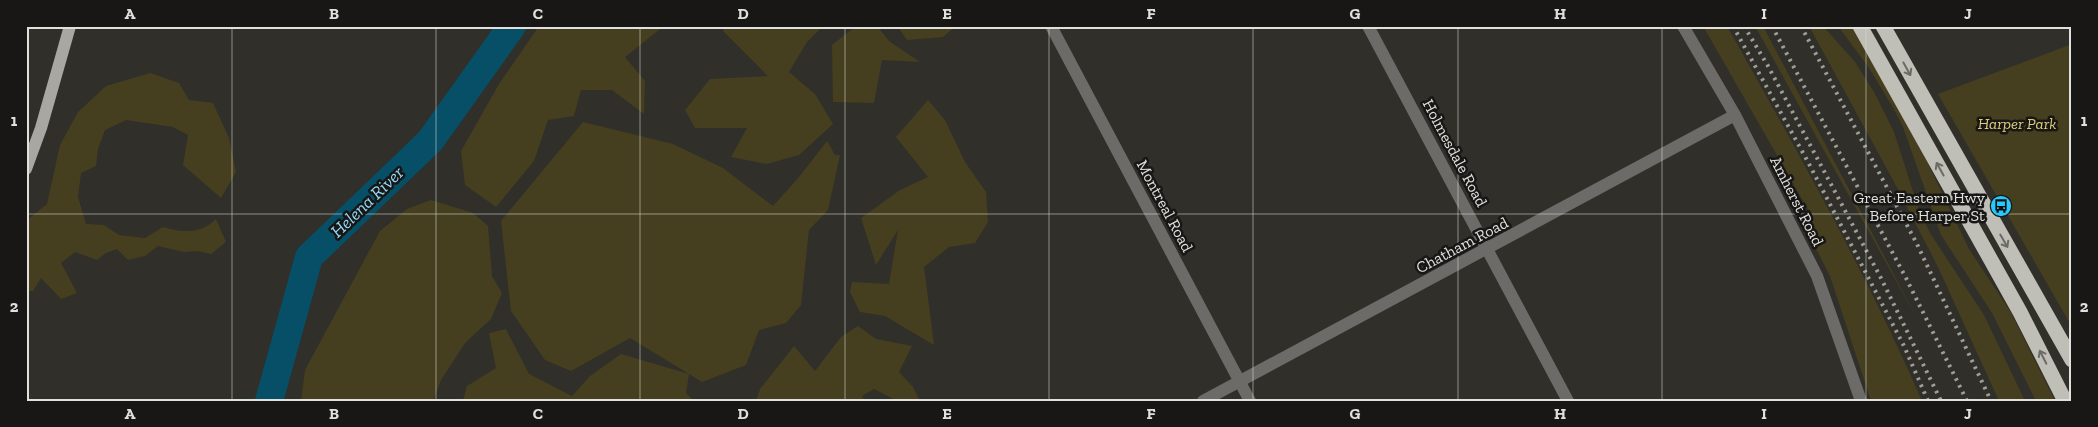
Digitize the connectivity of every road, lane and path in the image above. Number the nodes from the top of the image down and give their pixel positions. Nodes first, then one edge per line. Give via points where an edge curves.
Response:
1 (70, 26) edge
2 (1051, 26) edge
3 (1368, 26) edge
4 (1683, 26) edge
5 (1860, 26) edge
6 (1883, 26) edge
7 (1735, 115) junction
8 (26, 170) edge
9 (1488, 249) junction
10 (2072, 360) edge
11 (1240, 381) junction
12 (1203, 401) edge
13 (1250, 401) edge
14 (1568, 401) edge
15 (1860, 401) edge
16 (2065, 401) edge

1 - 8 main road via 42,128
2 - 11 street, Montreal Road
3 - 9 street, Holmesdale Road
4 - 7 street, Amherst Road
16 -> 5 highway via 2020,312
6 -> 10 highway
7 - 9 street, Chatham Road
7 - 15 street, Amherst Road via 1817,276
9 - 11 street, Chatham Road
9 - 14 street, Holmesdale Road
11 - 12 street, Chatham Road
11 - 13 street, Montreal Road

